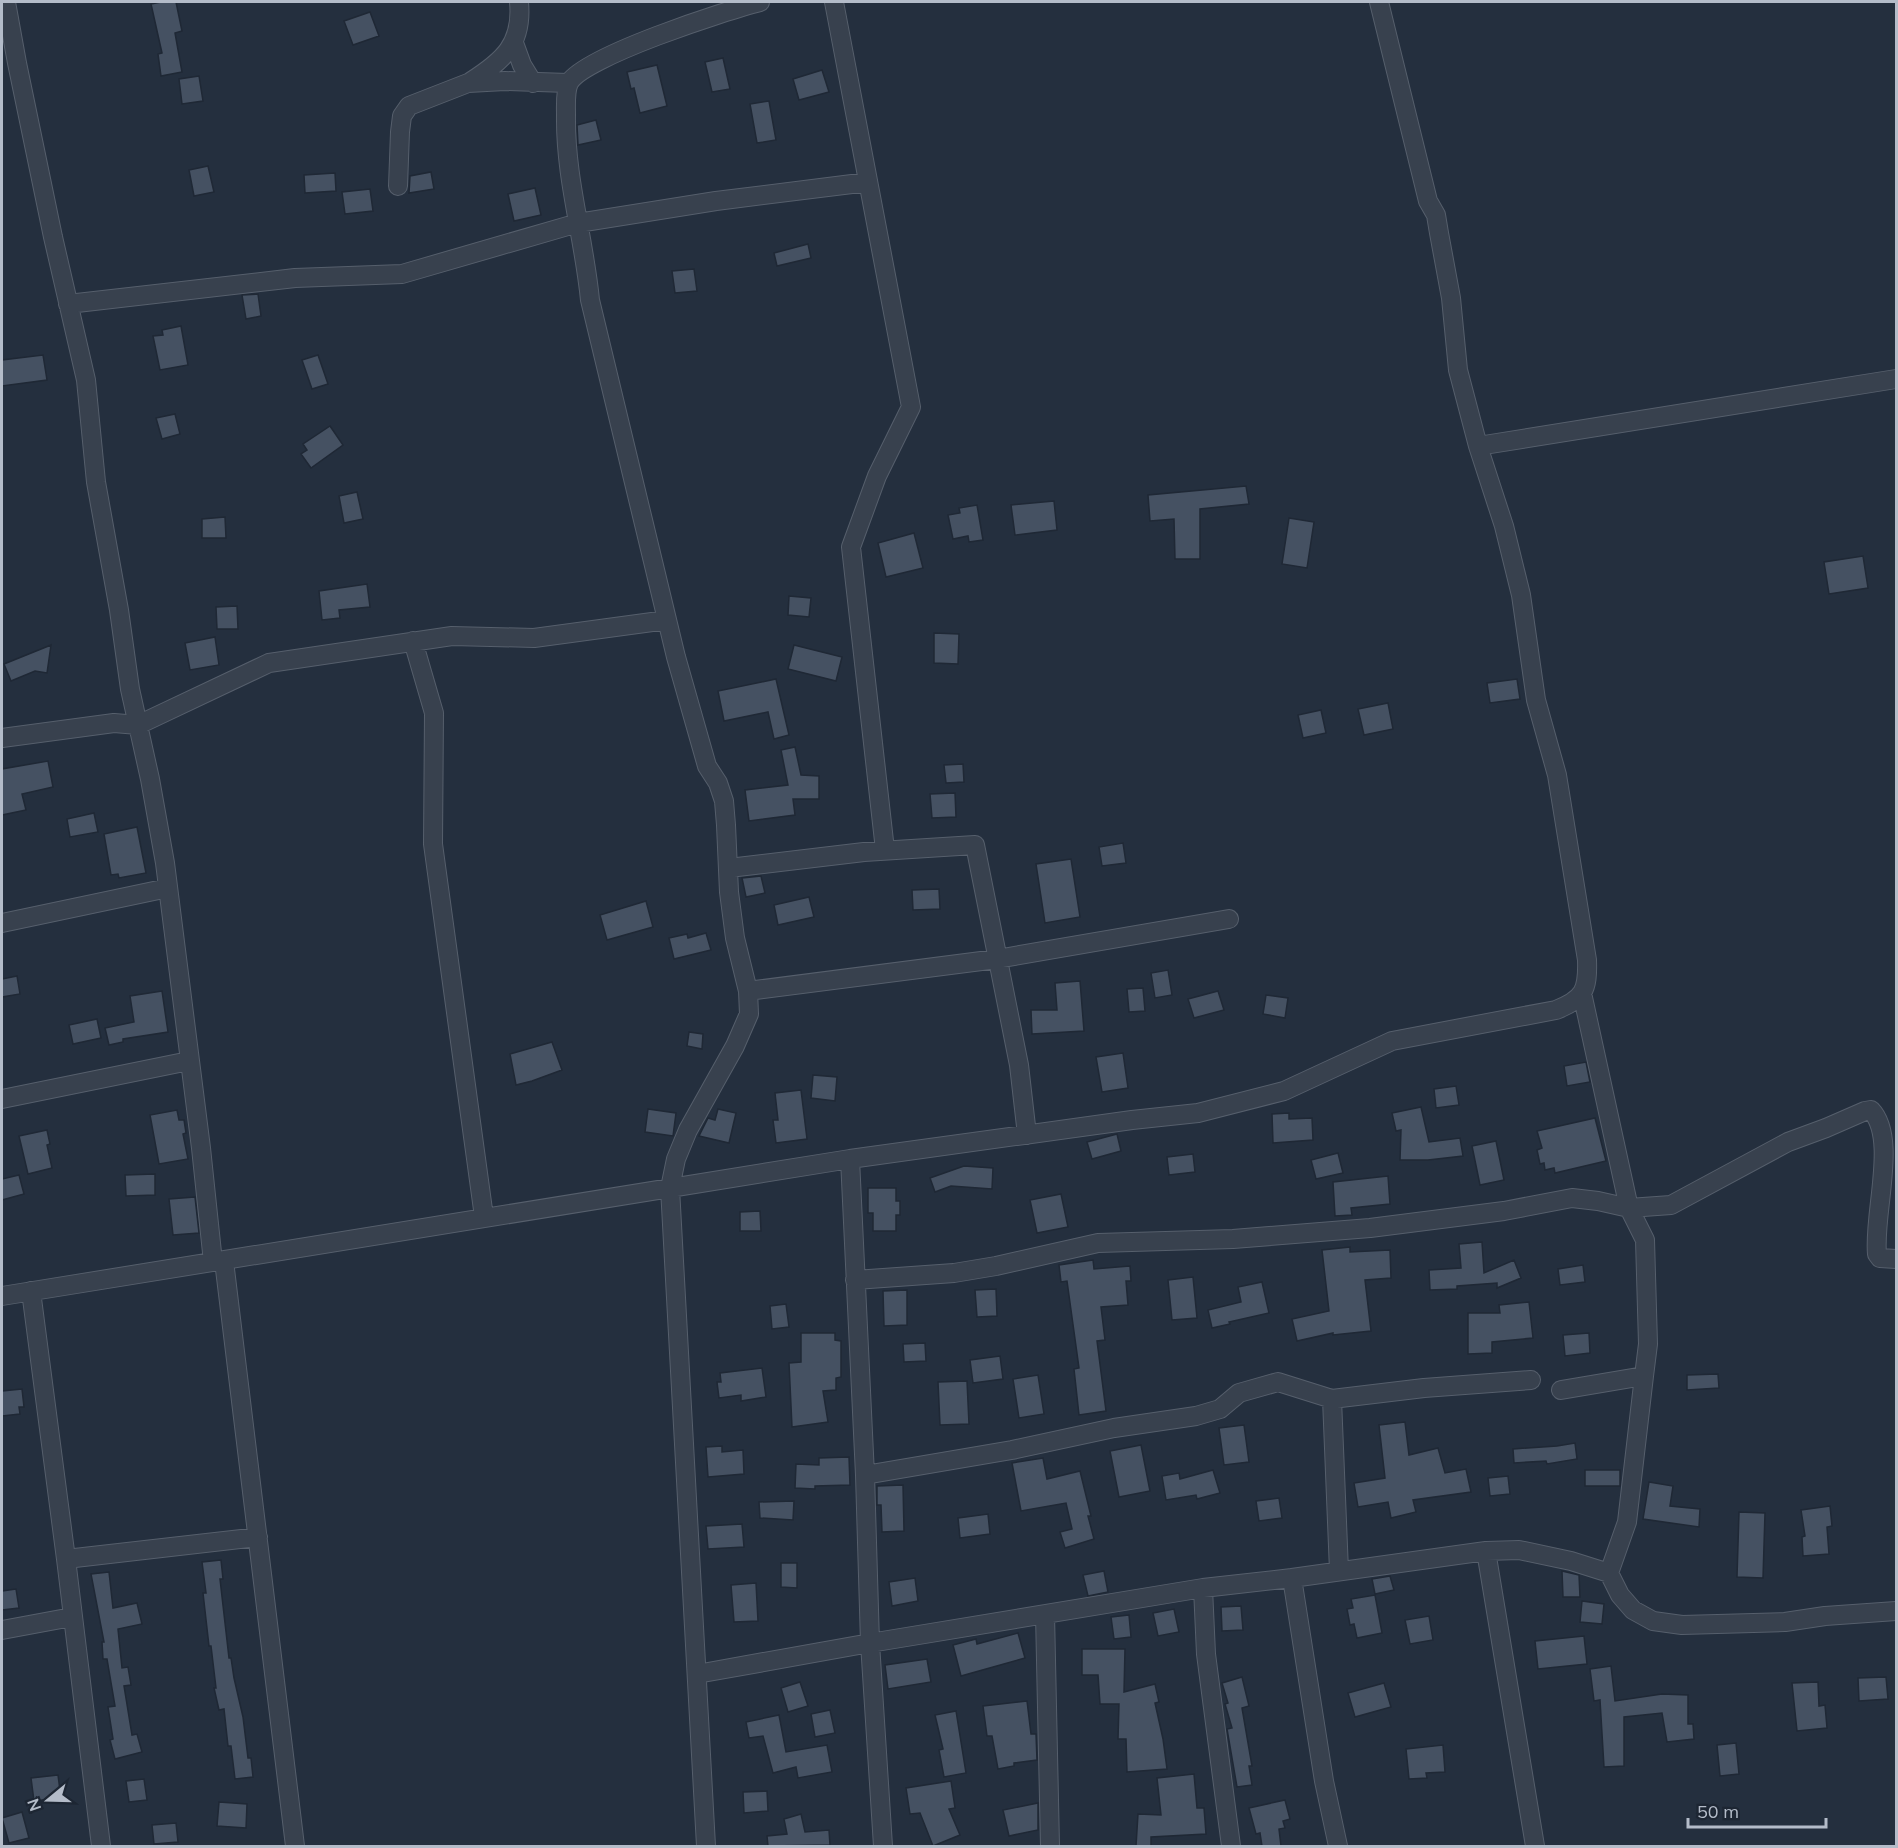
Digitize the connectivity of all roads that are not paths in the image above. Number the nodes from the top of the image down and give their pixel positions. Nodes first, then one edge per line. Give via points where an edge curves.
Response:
1 (6, 2) edge
2 (519, 2) edge
3 (760, 2) edge
4 (834, 2) edge
5 (1379, 2) edge
6 (514, 44) junction
7 (468, 83) junction
8 (533, 83) junction
9 (568, 83) junction
10 (868, 182) junction
11 (398, 186) dead end
12 (578, 223) junction
13 (69, 304) junction
14 (1896, 379) edge
15 (1478, 446) junction
16 (667, 620) junction
17 (413, 641) junction
18 (138, 725) junction
19 (2, 738) edge
20 (885, 850) junction
21 (729, 867) junction
22 (168, 888) junction
23 (1229, 919) dead end
24 (2, 923) edge
25 (997, 959) junction
26 (748, 991) junction
27 (1582, 993) junction
28 (189, 1062) junction
29 (2, 1099) edge
30 (1027, 1135) junction
31 (850, 1159) junction
32 (670, 1188) junction
33 (1629, 1208) junction
34 (484, 1217) junction
35 (1896, 1259) edge
36 (218, 1262) junction
37 (855, 1280) junction
38 (31, 1291) junction
39 (2, 1296) edge
40 (1644, 1376) junction
41 (1531, 1380) dead end
42 (1561, 1390) dead end
43 (1332, 1399) junction
44 (865, 1475) junction
45 (258, 1537) junction
46 (1486, 1551) junction
47 (66, 1559) junction
48 (1339, 1571) junction
49 (1609, 1573) junction
50 (1292, 1578) junction
51 (1203, 1588) junction
52 (1896, 1611) edge
53 (1045, 1614) junction
54 (72, 1617) junction
55 (2, 1630) edge
56 (870, 1643) junction
57 (697, 1674) junction
58 (101, 1846) edge
59 (295, 1846) edge
60 (706, 1846) edge
61 (883, 1846) edge
62 (1050, 1846) edge
63 (1231, 1846) edge
64 (1338, 1846) edge
65 (1535, 1846) edge

1 - 13 street
2 - 6 street via 521,18
3 - 9 street via 624,48 579,72
4 - 10 street
5 - 15 street via 1428,201 1436,215 1458,370
6 - 7 street via 492,68
6 - 8 street
7 - 8 street
7 - 11 street via 409,106 402,116
8 - 9 street
9 - 12 street via 566,150
10 - 12 street
10 - 20 street via 911,407 877,476 851,547
12 - 13 street via 402,274 295,278
12 - 16 street via 590,300
13 - 18 street via 86,380 96,482
14 - 15 street
15 - 27 street via 1521,595 1536,700 1557,774 1587,960 1588,981
16 - 17 street via 534,638 452,636
16 - 21 street via 707,766 724,801
17 - 18 street via 269,663
17 - 34 street via 434,713 432,844
18 - 19 street via 114,723
18 - 22 street
20 - 21 street
20 - 25 street via 975,845
21 - 26 street via 735,938
22 - 24 street
22 - 28 street
23 - 25 street
25 - 26 street
25 - 30 street via 1020,1065
26 - 32 street via 748,1014 735,1046 688,1130
27 - 30 street via 1571,1004 1556,1010 1392,1041 1284,1091 1209,1111
27 - 33 street
28 - 29 street
28 - 36 street
30 - 31 street
31 - 32 street
31 - 37 street
32 - 34 street
32 - 57 street
33 - 35 street via 1671,1205 1788,1142 1871,1110 1889,1133 1890,1143 1877,1254 1880,1258
33 - 37 street via 1572,1198 1370,1228 1233,1239 1098,1243 954,1273
33 - 40 street via 1645,1240 1648,1344
34 - 36 street
36 - 38 street
36 - 45 street
37 - 44 street
38 - 39 street
38 - 47 street
40 - 42 street
40 - 49 street via 1627,1522
41 - 43 street
43 - 44 street via 1278,1383 1239,1393 1220,1409 1196,1416
43 - 48 street
44 - 56 street
45 - 47 street
45 - 59 street
46 - 48 street
46 - 49 street via 1519,1550
46 - 65 street
47 - 54 street
48 - 50 street
49 - 52 street via 1633,1610 1653,1621 1682,1625 1785,1622
50 - 51 street
50 - 64 street
51 - 53 street
51 - 63 street via 1206,1654
53 - 56 street
53 - 62 street
54 - 55 street
54 - 58 street
56 - 57 street
56 - 61 street
57 - 60 street

